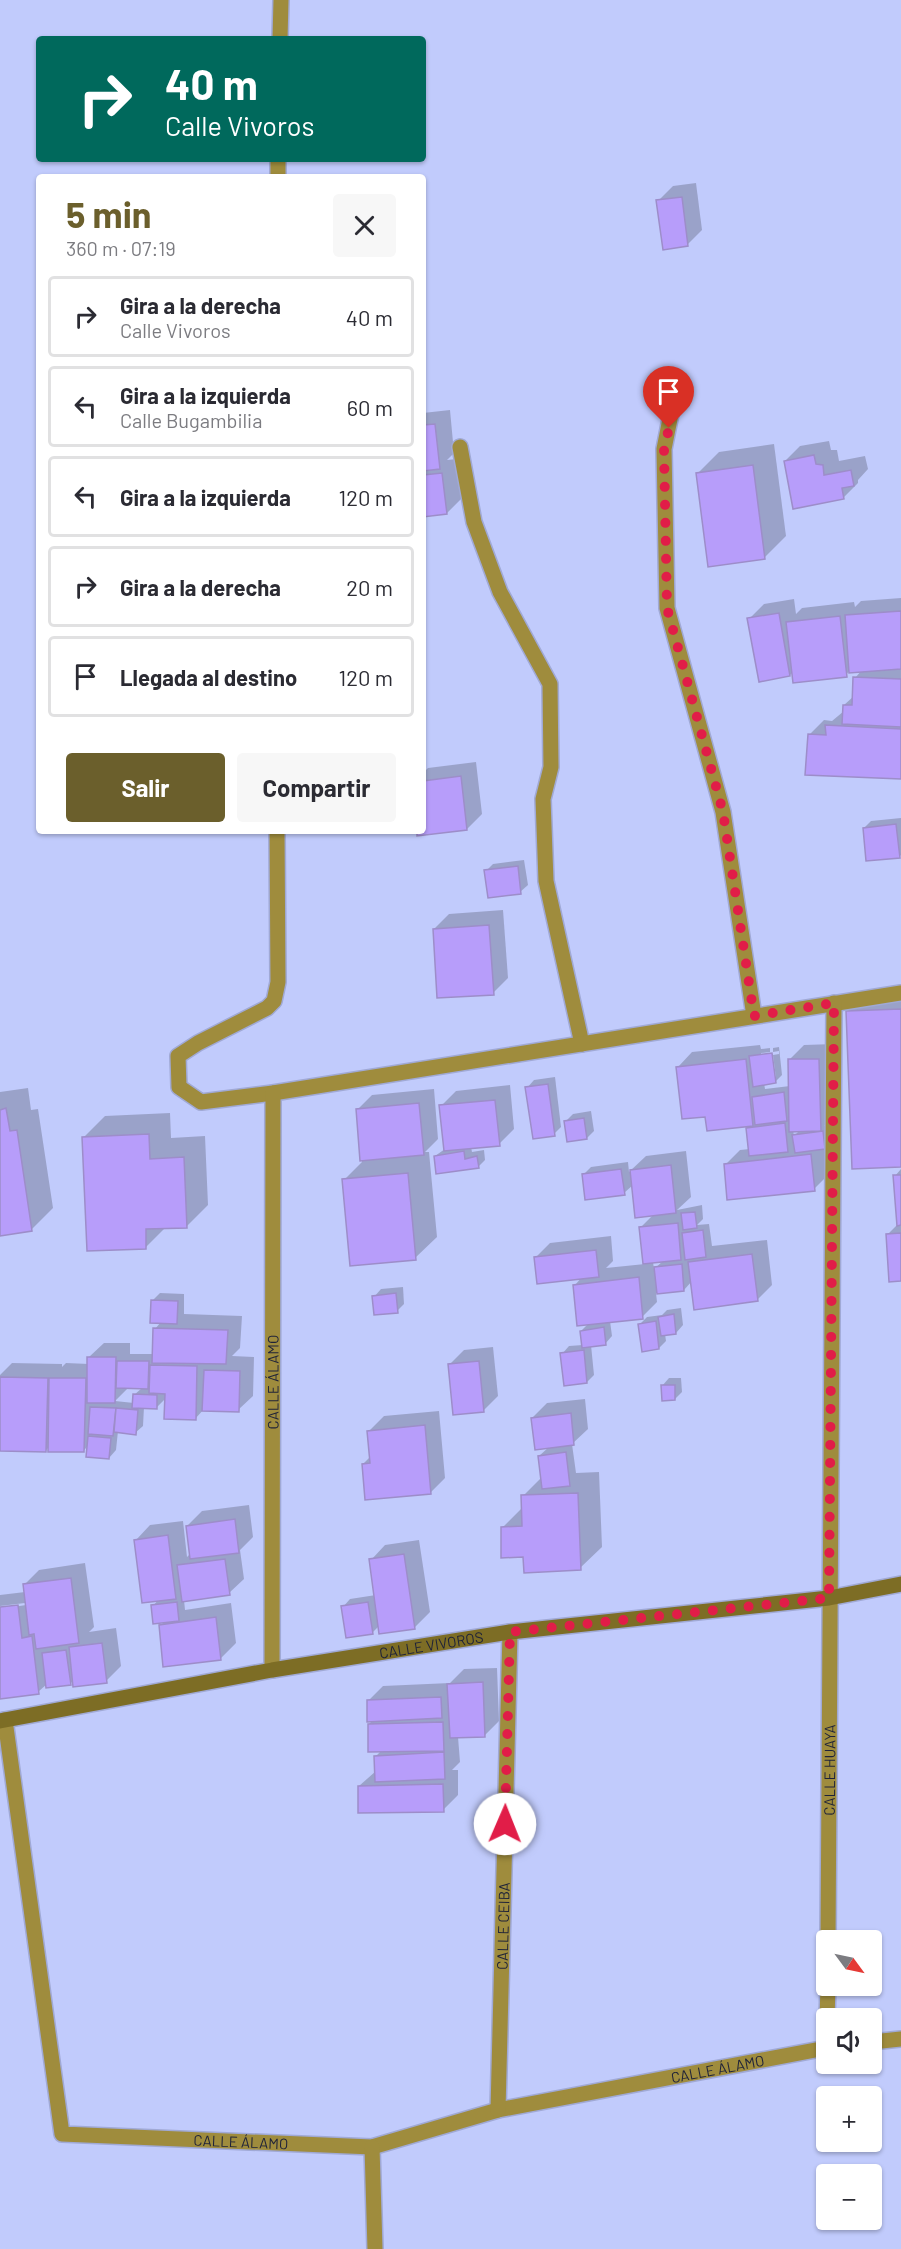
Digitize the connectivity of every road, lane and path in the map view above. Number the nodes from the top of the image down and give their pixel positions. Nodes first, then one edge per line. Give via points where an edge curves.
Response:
1 (281, 0) edge
2 (280, 36) edge
3 (677, 384) dead end
4 (460, 447) dead end
5 (277, 834) edge
6 (901, 993) edge
7 (834, 1003) junction
8 (754, 1016) junction
9 (582, 1044) junction
10 (273, 1094) junction
11 (901, 1584) edge
12 (829, 1598) junction
13 (510, 1632) junction
14 (272, 1670) junction
15 (2, 1721) edge
16 (828, 1930) edge
17 (901, 2039) edge
18 (882, 2041) edge
19 (816, 2050) edge
20 (498, 2110) junction
21 (372, 2147) junction
22 (375, 2249) edge

1 - 2 street
3 - 8 street via 664,449 667,608 723,812
4 - 9 street via 474,522 496,582 550,684 551,767 543,799 546,881
5 - 10 street via 278,982 274,1001 178,1056 179,1087 201,1102
6 - 7 street
7 - 8 street
7 - 12 street, CALLE HUAYA
8 - 9 street
9 - 10 street
10 - 14 street, CALLE ÁLAMO
11 - 12 street, CALLE VIVOROS
12 - 13 street, CALLE VIVOROS
12 - 16 street, CALLE HUAYA
13 - 14 street, CALLE VIVOROS
13 - 20 street, CALLE CEIBA
14 - 15 street, CALLE VIVOROS
15 - 21 street, CALLE ÁLAMO via 62,2133
17 - 18 street
19 - 20 street, CALLE ÁLAMO
20 - 21 street, CALLE ÁLAMO
21 - 22 street

